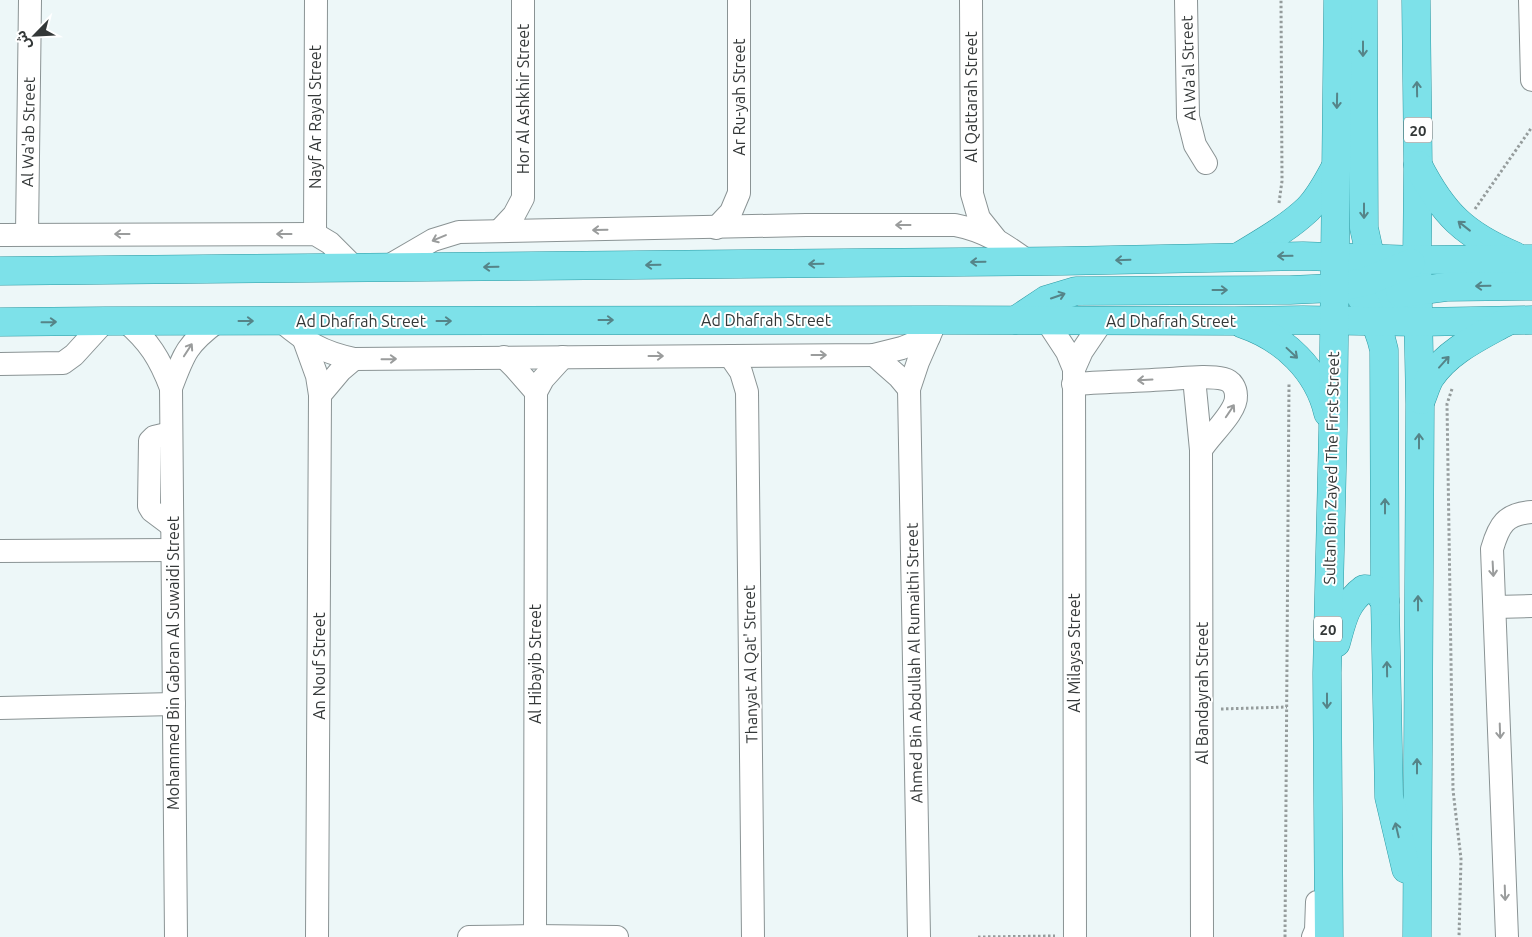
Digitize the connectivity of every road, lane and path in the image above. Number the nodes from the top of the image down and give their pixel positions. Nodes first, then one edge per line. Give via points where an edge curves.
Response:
1 (30, 0) edge
2 (316, 0) edge
3 (523, 0) edge
4 (739, 0) edge
5 (971, 0) edge
6 (1186, 0) edge
7 (1281, 0) edge
8 (1338, 0) edge
9 (1363, 0) edge
10 (1416, 0) edge
11 (1530, 0) edge
12 (1532, 80) edge
13 (1532, 127) edge
14 (1206, 163) dead end
15 (1418, 165) junction
16 (1336, 166) junction
17 (739, 193) junction
18 (972, 194) junction
19 (523, 198) junction
20 (1278, 209) dead end
21 (1470, 215) dead end
22 (928, 225) junction
23 (766, 226) junction
24 (716, 228) junction
25 (499, 231) junction
26 (551, 231) junction
27 (27, 234) junction
28 (315, 234) junction
29 (0, 235) edge
30 (995, 238) junction
31 (1240, 256) junction
32 (1334, 257) junction
33 (1526, 259) edge
34 (1417, 260) junction
35 (1030, 262) junction
36 (355, 268) junction
37 (385, 268) junction
38 (0, 271) edge
39 (1532, 286) edge
40 (1367, 290) junction
41 (1418, 290) junction
42 (1016, 320) junction
43 (1046, 320) junction
44 (1103, 320) junction
45 (1334, 320) junction
46 (1521, 320) edge
47 (115, 321) junction
48 (218, 321) junction
49 (281, 321) junction
50 (1234, 321) junction
51 (0, 322) edge
52 (1418, 322) junction
53 (933, 328) junction
54 (304, 340) junction
55 (874, 355) junction
56 (730, 356) junction
57 (780, 356) junction
58 (504, 357) junction
59 (563, 357) junction
60 (354, 359) junction
61 (0, 364) edge
62 (1074, 377) junction
63 (1194, 378) junction
64 (1455, 381) dead end
65 (1289, 382) dead end
66 (171, 388) junction
67 (909, 389) junction
68 (536, 392) junction
69 (747, 392) junction
70 (320, 395) junction
71 (1420, 404) junction
72 (1333, 430) junction
73 (1201, 450) junction
74 (1532, 512) edge
75 (172, 550) junction
76 (0, 551) edge
77 (1385, 600) junction
78 (1532, 606) edge
79 (1495, 607) junction
80 (1327, 673) junction
81 (174, 704) junction
82 (1288, 707) junction
83 (0, 708) edge
84 (1202, 709) junction
85 (1328, 782) junction
86 (1416, 924) edge
87 (535, 936) edge
88 (1075, 936) edge
89 (176, 937) edge
90 (317, 937) edge
91 (469, 937) edge
92 (617, 937) edge
93 (753, 937) edge
94 (919, 937) edge
95 (978, 937) edge
96 (1202, 937) edge
97 (1285, 937) edge
98 (1313, 937) edge
99 (1329, 937) edge
100 (1459, 937) edge
101 (1507, 937) edge

1 - 27 street, Al Wa'ab Street
2 - 28 street, Nayf Ar Rayal Street
3 - 19 street, Hor Al Ashkhir Street
4 - 17 street, Ar Ru-yah Street
5 - 18 street, Al Qattarah Street
6 - 14 street, Al Wa'al Street via 1188,117 1195,144
7 - 20 path via 1282,181
8 -> 16 main road, Sultan Bin Zayed The First Street / 20
9 -> 40 main road
15 -> 10 main road, 20
11 - 12 street
13 - 21 path
33 -> 15 main road via 1488,245 1460,224 1443,207
15 - 34 main road, 20
16 - 31 main road via 1309,208
16 - 32 main road, Sultan Bin Zayed The First Street / 20
17 - 23 street
17 - 24 street, Ar Ru-yah Street via 731,212
18 - 22 street via 953,214
18 - 30 street, Al Qattarah Street via 979,218
19 - 25 street, Hor Al Ashkhir Street via 514,215
19 - 26 street, Hor Al Ashkhir Street
22 -> 23 street, Ad Dhafrah Street
22 - 30 street, Ad Dhafrah Street via 967,227
23 - 24 street, Ad Dhafrah Street
24 -> 26 street, Ad Dhafrah Street
25 - 26 street, Ad Dhafrah Street
25 -> 37 street, Ad Dhafrah Street via 445,235
28 -> 27 street
27 - 29 street
28 - 36 street via 325,239
30 - 35 street, Ad Dhafrah Street
32 -> 31 main road, Ad Dhafrah Street
31 -> 35 main road, Ad Dhafrah Street
32 - 40 main road, Ad Dhafrah Street
32 - 40 main road, Sultan Bin Zayed The First Street / 20
33 - 34 main road, Ad Dhafrah Street
34 - 40 main road, Ad Dhafrah Street
34 - 41 main road, 20
35 -> 37 main road, Ad Dhafrah Street
36 - 37 main road, Ad Dhafrah Street
36 - 38 main road, Ad Dhafrah Street
39 -> 41 main road
40 - 41 main road
42 -> 40 main road via 1046,300 1076,291
40 - 45 main road, Ad Dhafrah Street
40 - 45 main road, Sultan Bin Zayed The First Street / 20
40 - 52 main road, Ad Dhafrah Street
77 -> 40 main road via 1384,350
41 - 52 main road, 20
42 - 43 main road, Ad Dhafrah Street
42 - 53 main road, Ad Dhafrah Street
43 - 44 main road, Ad Dhafrah Street
43 - 62 street, Al Milaysa Street via 1066,352
44 - 50 main road, Ad Dhafrah Street
44 - 62 street, Al Milaysa Street via 1082,351
45 - 50 main road, Ad Dhafrah Street
45 - 72 main road, Sultan Bin Zayed The First Street / 20
46 - 52 main road, Ad Dhafrah Street
71 -> 46 main road via 1430,379 1448,357 1475,340
47 - 48 main road, Ad Dhafrah Street
51 -> 47 main road, Ad Dhafrah Street
47 - 61 street via 63,363
47 - 66 street, Mohammed Bin Gabran Al Suwaidi Street via 140,334 153,350
48 -> 49 main road, Ad Dhafrah Street
66 -> 48 street, Mohammed Bin Gabran Al Suwaidi Street via 185,352 198,336
49 -> 53 main road, Ad Dhafrah Street
49 - 54 street
50 -> 72 main road via 1256,329 1294,354 1313,376 1326,402
52 - 71 main road, 20
53 - 55 street via 902,348
53 - 67 street, Ahmed Bin Abdullah Al Rumaithi Street
54 - 60 street via 335,355
54 - 70 street, An Nouf Street via 312,358
57 -> 55 street
55 - 67 street
56 - 57 street
59 -> 56 street
56 - 69 street, Thanyat Al Qat' Street via 741,372
57 - 69 street via 764,367
58 - 59 street
60 -> 58 street
58 - 68 street
59 - 68 street via 552,367
60 - 70 street
63 -> 62 street
62 - 88 street, Al Milaysa Street
63 - 73 street, Al Bandayrah Street
73 -> 63 street via 1234,408 1237,398 1232,383 1224,379
64 - 100 path via 1447,404 1452,790 1461,859
65 - 82 path
66 - 75 street, Mohammed Bin Gabran Al Suwaidi Street
67 - 94 street, Ahmed Bin Abdullah Al Rumaithi Street
68 - 87 street, Al Hibayib Street
69 - 93 street, Thanyat Al Qat' Street
70 - 90 street, An Nouf Street
86 -> 71 main road, 20
72 - 80 main road, Sultan Bin Zayed The First Street / 20
73 - 84 street, Al Bandayrah Street
74 -> 79 street via 1503,522 1497,532 1492,549
75 - 76 street
75 - 81 street, Mohammed Bin Gabran Al Suwaidi Street
77 - 80 main road via 1376,590 1364,589 1354,596 1345,613
86 -> 77 main road via 1389,797
78 - 79 street
79 -> 101 street
80 -> 85 main road, Sultan Bin Zayed The First Street / 20
81 - 83 street
81 - 89 street, Mohammed Bin Gabran Al Suwaidi Street
82 - 84 path
82 - 97 path
84 - 96 street, Al Bandayrah Street
85 - 98 street via 1320,824 1316,930
85 - 99 main road, Sultan Bin Zayed The First Street / 20
87 - 91 street
87 - 92 street
88 - 95 path

